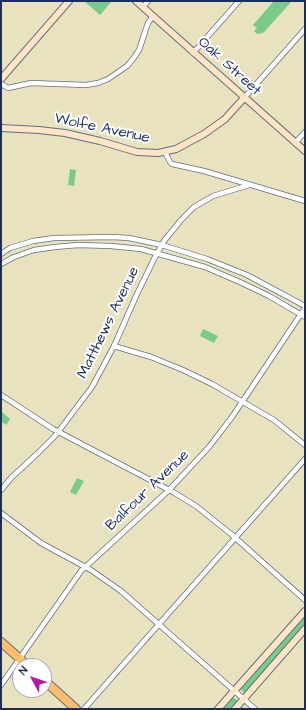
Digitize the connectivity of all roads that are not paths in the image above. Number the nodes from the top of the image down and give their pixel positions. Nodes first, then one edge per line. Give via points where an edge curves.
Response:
1 (70, 1) edge
2 (136, 1) edge
3 (148, 1) edge
4 (239, 1) edge
5 (143, 7) junction
6 (153, 16) junction
7 (305, 29) edge
8 (194, 53) junction
9 (1, 79) edge
10 (1, 84) edge
11 (244, 98) junction
12 (1, 128) edge
13 (305, 132) edge
14 (295, 143) junction
15 (165, 152) junction
16 (305, 152) edge
17 (249, 185) junction
18 (305, 201) edge
19 (162, 245) junction
20 (157, 253) junction
21 (1, 254) edge
22 (1, 264) edge
23 (305, 307) edge
24 (300, 314) junction
25 (305, 318) edge
26 (114, 346) junction
27 (1, 395) edge
28 (243, 401) junction
29 (58, 432) junction
30 (305, 445) edge
31 (305, 458) edge
32 (1, 490) edge
33 (168, 490) junction
34 (1, 513) edge
35 (235, 538) junction
36 (86, 567) junction
37 (305, 600) edge
38 (305, 611) edge
39 (159, 624) junction
40 (305, 629) edge
41 (1, 642) edge
42 (18, 658) edge
43 (20, 658) edge
44 (12, 669) edge
45 (1, 685) edge
46 (52, 687) edge
47 (234, 691) junction
48 (244, 699) junction
49 (76, 709) edge
50 (84, 709) edge
51 (218, 709) edge
52 (235, 709) edge
53 (255, 709) edge

1 - 9 main road
2 - 5 main road, Oak Street
3 - 5 street
4 - 8 street
5 - 6 main road, Oak Street
6 - 8 main road, Oak Street
6 - 10 street via 133,59 127,66 103,81 86,85 31,84 8,88
7 - 11 street
8 - 11 main road, Oak Street
11 - 14 main road, Oak Street
11 - 15 main road via 224,119 204,134
12 - 15 main road, Wolfe Avenue via 59,132 137,152
13 - 14 street
14 - 16 main road, Oak Street
15 - 17 street, Wolfe Avenue via 172,164
17 - 18 street, Wolfe Avenue
17 - 19 street, Matthews Avenue via 213,196 194,207
19 - 20 street, Matthews Avenue
19 - 21 street via 129,238 54,238 33,241 10,248
19 - 23 street via 246,275
20 - 22 street via 111,246 70,246 34,250
20 - 24 street via 205,267 242,282
20 - 26 street, Matthews Avenue
23 - 24 street, Balfour Avenue
24 - 25 street
24 - 28 street, Balfour Avenue
26 - 28 street via 183,370
26 - 29 street, Matthews Avenue via 92,387
27 - 29 street
28 - 30 street via 274,420
28 - 33 street, Balfour Avenue via 209,447
29 - 32 street, Matthews Avenue
29 - 33 street
31 - 35 street
33 - 35 street via 196,506
33 - 36 street, Balfour Avenue
34 - 36 street via 41,543
35 - 37 street
35 - 39 street
36 - 39 street via 121,590
36 - 43 street, Balfour Avenue
38 - 47 main road
39 - 47 street
39 - 50 street
40 - 48 main road
41 - 42 highway
44 - 45 street, Balfour Avenue
46 - 49 highway
47 - 48 street
47 - 51 main road
48 - 52 main road
48 - 53 street

